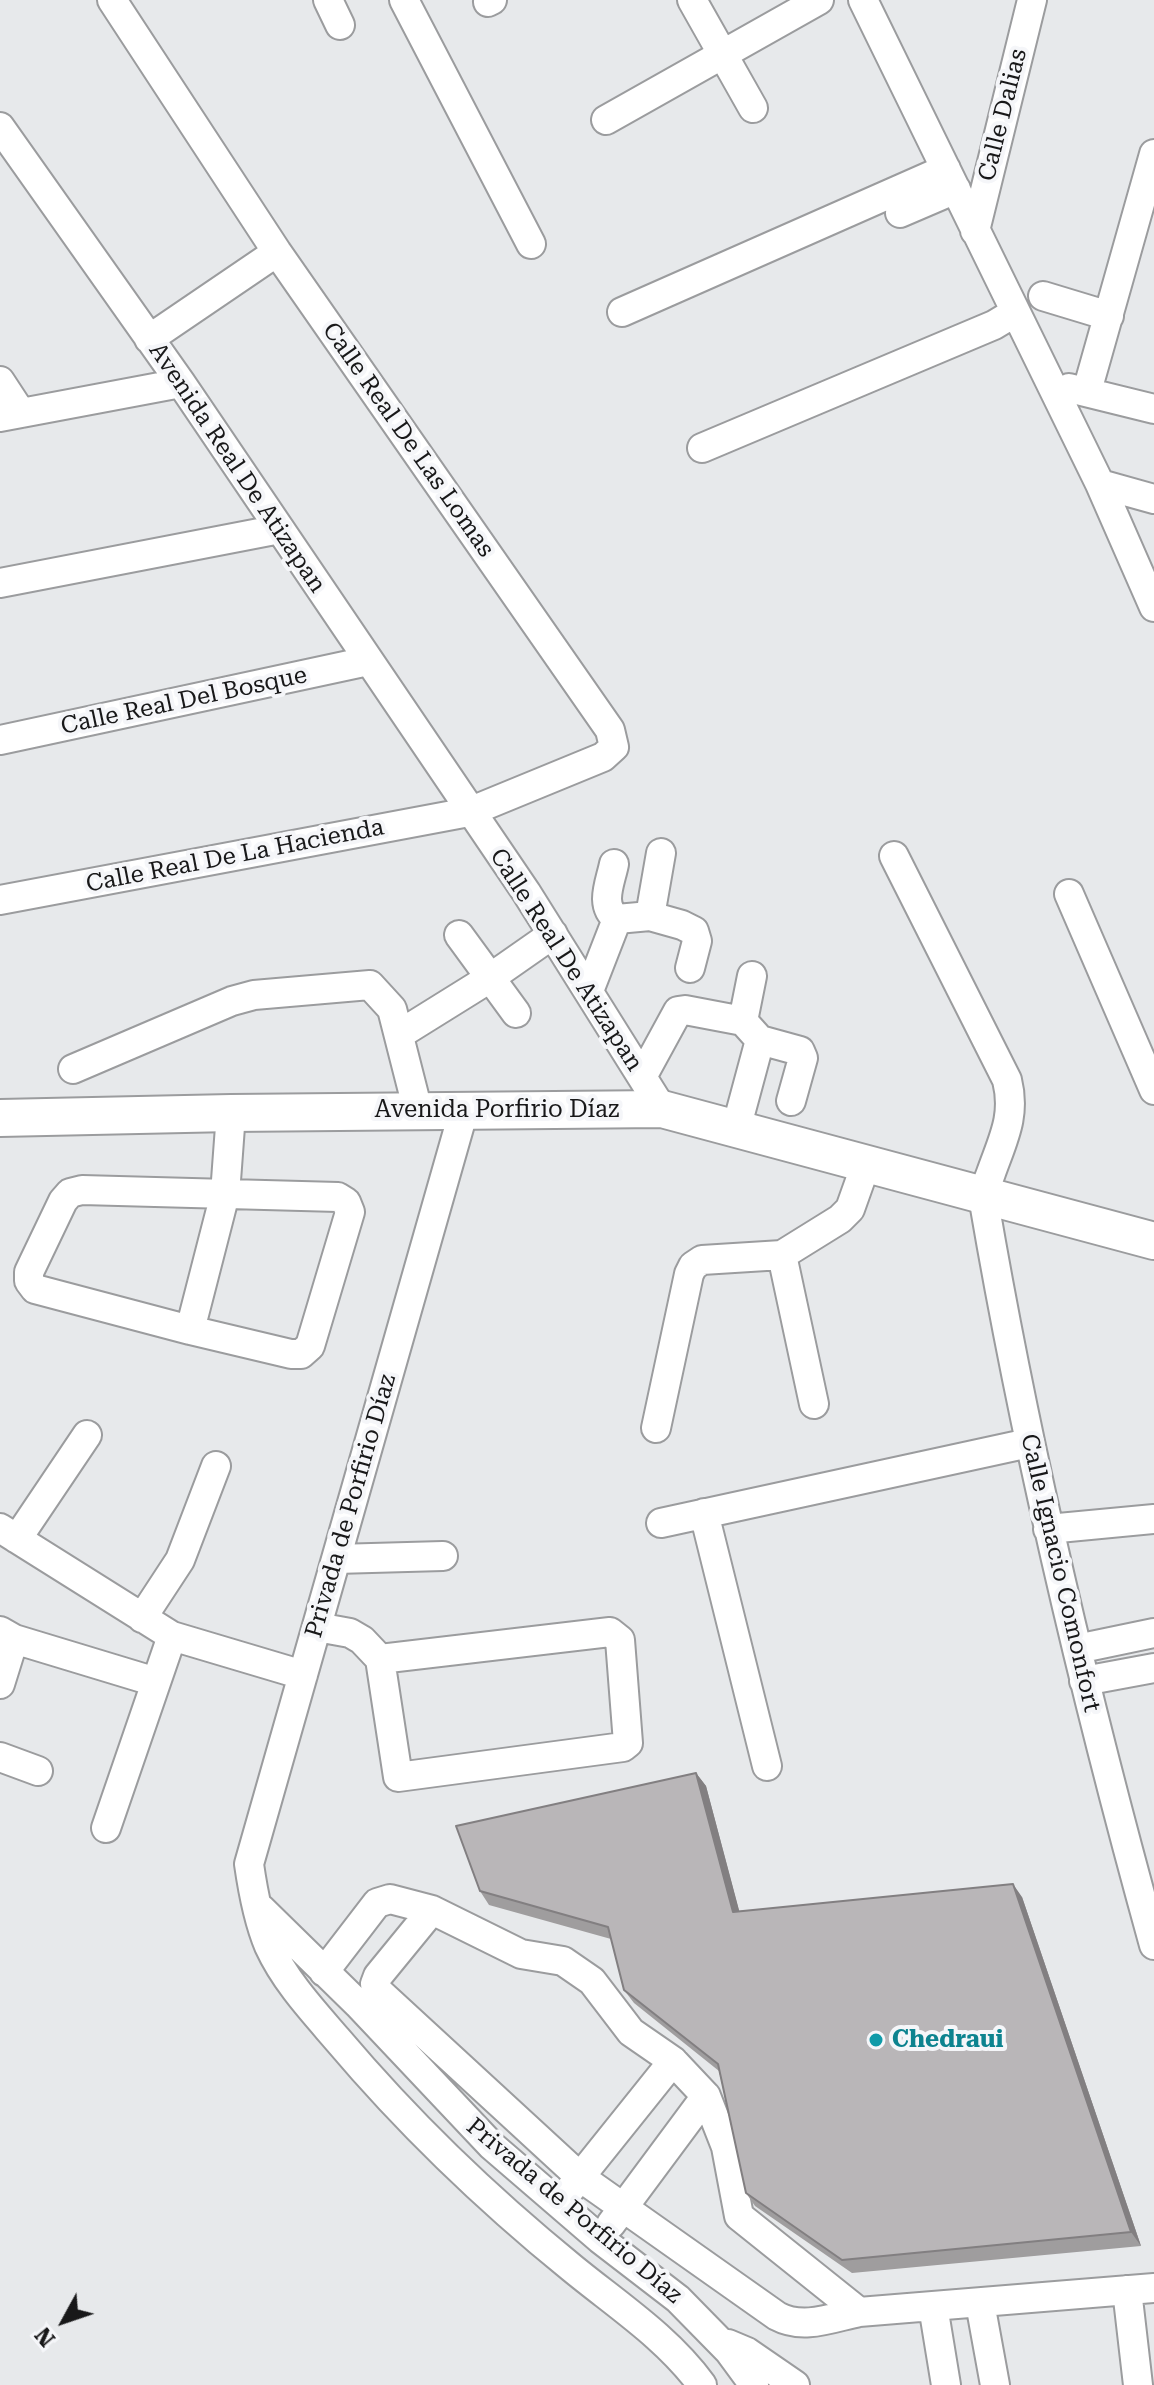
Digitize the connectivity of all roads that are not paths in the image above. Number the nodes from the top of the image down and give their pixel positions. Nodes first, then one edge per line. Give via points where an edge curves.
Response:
1 (112, 0) edge
2 (404, 0) edge
3 (692, 0) edge
4 (819, 0) edge
5 (863, 0) edge
6 (1032, 0) edge
7 (722, 55) junction
8 (753, 108) dead end
9 (606, 120) dead end
10 (0, 127) edge
11 (1154, 154) edge
12 (951, 179) junction
13 (900, 213) dead end
14 (975, 231) junction
15 (531, 244) dead end
16 (277, 252) junction
17 (1043, 296) dead end
18 (622, 312) dead end
19 (1014, 313) junction
20 (1109, 316) junction
21 (149, 339) junction
22 (0, 381) edge
23 (181, 383) junction
24 (1050, 385) junction
25 (1087, 391) junction
26 (1154, 409) edge
27 (11, 415) edge
28 (702, 448) dead end
29 (1100, 484) junction
30 (1154, 499) edge
31 (280, 529) junction
32 (0, 583) edge
33 (1154, 607) edge
34 (368, 661) junction
35 (0, 740) edge
36 (469, 812) junction
37 (661, 853) dead end
38 (894, 856) dead end
39 (614, 864) dead end
40 (1069, 894) dead end
41 (0, 900) edge
42 (650, 916) junction
43 (617, 919) junction
44 (553, 934) junction
45 (459, 935) dead end
46 (690, 968) dead end
47 (752, 976) dead end
48 (490, 978) junction
49 (589, 991) junction
50 (516, 1013) dead end
51 (752, 1030) junction
52 (400, 1034) junction
53 (73, 1069) dead end
54 (642, 1077) junction
55 (1154, 1090) edge
56 (791, 1101) dead end
57 (662, 1109) junction
58 (464, 1110) junction
59 (418, 1111) junction
60 (231, 1113) junction
61 (0, 1118) edge
62 (736, 1129) junction
63 (866, 1164) junction
64 (225, 1194) junction
65 (983, 1196) junction
66 (1154, 1241) edge
67 (782, 1255) junction
68 (190, 1330) junction
69 (814, 1404) dead end
70 (656, 1428) dead end
71 (87, 1435) dead end
72 (1029, 1443) junction
73 (216, 1466) dead end
74 (704, 1513) junction
75 (1154, 1519) edge
76 (661, 1523) dead end
77 (1048, 1529) junction
78 (9, 1533) edge
79 (443, 1556) dead end
80 (336, 1559) junction
81 (142, 1618) junction
82 (317, 1627) junction
83 (1154, 1633) edge
84 (7, 1635) edge
85 (172, 1636) junction
86 (1077, 1649) junction
87 (380, 1659) junction
88 (1154, 1668) edge
89 (303, 1675) junction
90 (1084, 1681) junction
91 (156, 1682) junction
92 (0, 1684) edge
93 (0, 1757) edge
94 (767, 1766) dead end
95 (38, 1771) dead end
96 (106, 1828) dead end
97 (1144, 1875) edge
98 (254, 1903) junction
99 (432, 1910) junction
100 (1154, 1945) edge
101 (324, 1972) junction
102 (358, 2004) junction
103 (328, 2029) junction
104 (673, 2061) junction
105 (706, 2096) junction
106 (492, 2146) junction
107 (580, 2177) junction
108 (471, 2179) junction
109 (510, 2188) junction
110 (548, 2208) junction
111 (623, 2209) junction
112 (600, 2239) junction
113 (1140, 2289) edge
114 (980, 2303) junction
115 (933, 2306) junction
116 (859, 2312) junction
117 (721, 2342) junction
118 (702, 2385) edge
119 (731, 2385) edge
120 (754, 2385) edge
121 (795, 2385) edge
122 (946, 2385) edge
123 (995, 2385) edge
124 (1138, 2385) edge

1 - 16 street, Calle Real De Las Lomas
2 - 15 street
3 - 7 street
4 - 7 street
5 - 12 street
6 - 14 street, Calle Dalias
7 - 8 street
7 - 9 street
10 - 21 street, Avenida Real De Atizapan
11 - 20 street
12 - 13 street
12 - 14 street
12 - 18 street
14 - 19 street
16 - 21 street
16 - 36 street, Calle Real De Las Lomas via 610,730 614,747 603,757
17 - 20 street
19 - 24 street
19 - 28 street
20 - 25 street
21 - 23 street, Avenida Real De Atizapan
22 - 27 street
23 - 27 street
23 - 31 street, Avenida Real De Atizapan
24 - 25 street
24 - 29 street
25 - 26 street
29 - 30 street
29 - 33 street
31 - 32 street
31 - 34 street, Avenida Real De Atizapan
34 - 35 street, Calle Real Del Bosque
34 - 36 street, Avenida Real De Atizapan
36 - 41 street, Calle Real De La Hacienda
36 - 44 street, Calle Real De Atizapan
37 - 42 street
38 - 65 street via 1012,1099 1011,1117
39 - 43 street via 605,904
40 - 55 street
42 - 43 street
42 - 46 street via 694,931 697,941
43 - 49 street
44 - 48 street
44 - 49 street, Calle Real De Atizapan
45 - 48 street
47 - 51 street
48 - 50 street
48 - 52 street
49 - 54 street, Calle Real De Atizapan
51 - 54 street via 678,1011
51 - 56 street via 800,1051 803,1058
51 - 62 street
52 - 53 street via 392,1009 370,985 254,995
52 - 59 street
54 - 57 street, Calle Real De Atizapan
57 - 58 main road, Avenida Porfirio Díaz
57 - 62 main road, Avenida Porfirio Díaz
58 - 59 main road, Avenida Porfirio Díaz
58 - 80 street, Privada de Porfirio Díaz
59 - 60 main road, Avenida Porfirio Díaz
60 - 61 main road, Avenida Porfirio Díaz
60 - 64 street
62 - 63 main road, Avenida Porfirio Díaz
63 - 65 main road, Avenida Porfirio Díaz
63 - 67 street via 850,1209
64 - 68 street
64 - 68 street via 338,1197 350,1212 310,1346 301,1354
64 - 68 street via 70,1193 29,1272 35,1289
65 - 66 main road, Avenida Porfirio Díaz
65 - 72 street, Calle Ignacio Comonfort
67 - 69 street
67 - 70 street via 702,1260 693,1266
71 - 78 street
72 - 74 street
72 - 77 street, Calle Ignacio Comonfort
73 - 81 street via 180,1560
74 - 76 street
74 - 94 street
75 - 77 street
77 - 86 street, Calle Ignacio Comonfort
78 - 81 street
79 - 80 street
80 - 82 street, Privada de Porfirio Díaz
81 - 85 street
82 - 87 street via 350,1633
82 - 89 street, Privada de Porfirio Díaz
83 - 86 street
84 - 91 street
84 - 92 street
85 - 89 street
85 - 91 street
86 - 90 street, Calle Ignacio Comonfort
87 - 87 street via 398,1777 628,1743 620,1640 610,1632
88 - 90 street
89 - 98 street, Privada de Porfirio Díaz via 249,1864
90 - 97 street, Calle Ignacio Comonfort
91 - 96 street
93 - 95 street
97 - 100 street, Calle Ignacio Comonfort
98 - 101 street, Privada de Porfirio Díaz
98 - 103 street, Privada de Porfirio Díaz via 287,1979
99 - 101 street via 390,1899 377,1903
99 - 104 street via 521,1954 574,1967 592,1981 631,2032
99 - 107 street via 378,1976 379,1992
101 - 102 street, Privada de Porfirio Díaz
102 - 103 street via 334,2006 328,2013
102 - 106 street, Privada de Porfirio Díaz
103 - 108 street, Privada de Porfirio Díaz via 425,2138
104 - 105 street
104 - 107 street
105 - 111 street
105 - 116 street via 726,2147 739,2216
106 - 109 street
106 - 110 street, Privada de Porfirio Díaz
107 - 110 street
107 - 111 street
108 - 109 street
108 - 118 street, Privada de Porfirio Díaz via 650,2329
109 - 110 street
110 - 112 street, Privada de Porfirio Díaz
110 - 119 street via 679,2325
111 - 112 street
111 - 116 street via 790,2323
112 - 117 street, Privada de Porfirio Díaz via 678,2299
113 - 114 street
113 - 124 street
114 - 115 street
114 - 123 street
115 - 116 street
115 - 122 street
117 - 120 street, Privada de Porfirio Díaz
117 - 121 street via 747,2352

